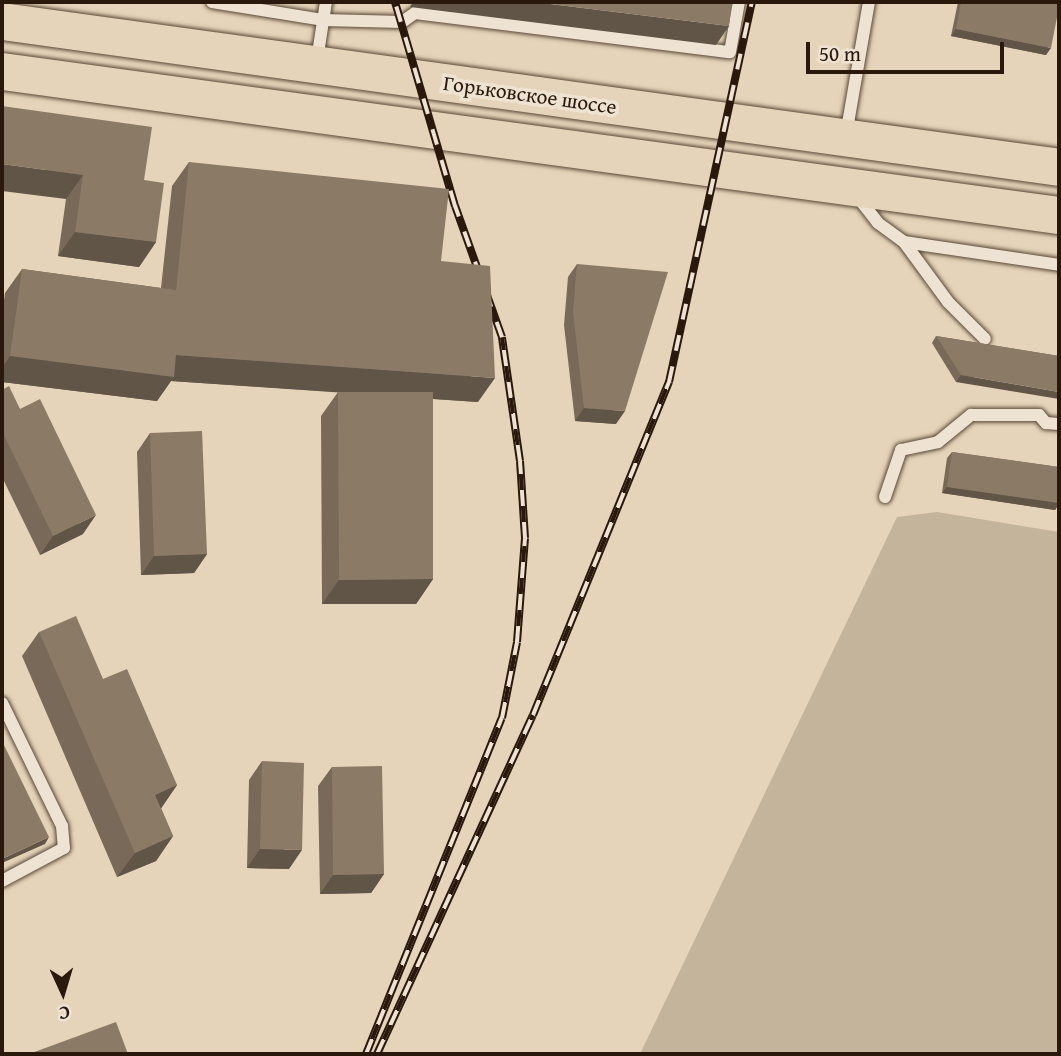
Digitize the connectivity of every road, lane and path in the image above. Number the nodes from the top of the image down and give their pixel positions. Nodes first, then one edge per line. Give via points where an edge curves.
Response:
1 (212, 2) edge
2 (326, 2) edge
3 (739, 2) edge
4 (869, 2) edge
5 (323, 20) junction
6 (2, 21) edge
7 (316, 63) junction
8 (2, 71) edge
9 (845, 139) junction
10 (1059, 167) edge
11 (850, 187) junction
12 (1059, 215) edge
13 (904, 242) junction
14 (1059, 265) edge
15 (985, 339) dead end
16 (1059, 424) edge
17 (885, 497) dead end
18 (2, 703) edge
19 (2, 881) edge

1 - 5 lane
2 - 5 lane
3 - 5 lane via 730,52 415,13 402,22
4 - 9 lane
5 - 7 lane
6 - 7 main road, Горьковское шоссе
7 - 9 main road, Горьковское шоссе
8 - 11 main road
9 - 10 main road, Горьковское шоссе
11 - 12 main road
11 - 13 lane via 878,223
13 - 14 lane
13 - 15 lane via 948,302
16 - 17 lane via 1046,423 1039,415 971,415 938,442 901,450
18 - 19 lane via 62,826 64,848

